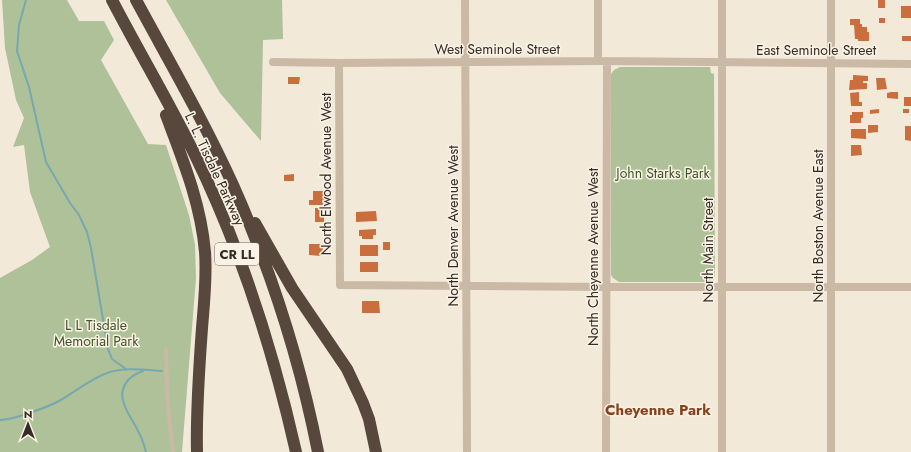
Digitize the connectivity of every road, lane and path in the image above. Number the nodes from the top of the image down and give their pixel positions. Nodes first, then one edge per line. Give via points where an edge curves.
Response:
1 (112, 0) edge
2 (136, 0) edge
3 (465, 0) edge
4 (598, 0) edge
5 (722, 0) edge
6 (831, 0) edge
7 (465, 61) junction
8 (603, 61) junction
9 (273, 62) dead end
10 (338, 63) junction
11 (722, 63) junction
12 (831, 64) junction
13 (911, 64) edge
14 (148, 67) junction
15 (233, 186) junction
16 (466, 286) junction
17 (606, 287) junction
18 (721, 287) junction
19 (831, 287) junction
20 (911, 287) edge
21 (166, 349) dead end
22 (173, 452) edge
23 (197, 452) edge
24 (296, 452) edge
25 (318, 452) edge
26 (376, 452) edge
27 (467, 452) edge
28 (606, 452) edge
29 (722, 452) edge
30 (831, 452) edge

1 - 14 highway, L. L. Tisdale Parkway / CR LL
2 - 15 highway, L. L. Tisdale Parkway / CR LL
3 - 7 street, North Denver Avenue West
4 - 8 street, North Cheyenne Avenue West
5 - 11 street, North Main Street
6 - 12 street, North Boston Avenue East
7 - 8 street, West Seminole Street
7 - 10 street, West Seminole Street
7 - 16 street, North Denver Avenue West
8 - 11 street, West Seminole Street
8 - 17 street, North Cheyenne Avenue West
9 - 10 street, West Seminole Street
10 - 16 street, North Elwood Avenue West via 340,285
11 - 12 street, East Seminole Street
11 - 18 street, North Main Street
12 - 13 street, East Seminole Street
12 - 19 street, North Boston Avenue East
14 - 23 highway via 192,185 205,252
14 - 24 highway, L. L. Tisdale Parkway / CR LL via 194,154 243,268 276,369
15 - 25 highway, L. L. Tisdale Parkway / CR LL via 278,302 305,394
15 - 26 highway via 292,288 350,374 365,408
16 - 17 street
16 - 27 street, North Denver Avenue West
17 - 18 street
17 - 28 street, North Cheyenne Avenue West
18 - 19 street
18 - 29 street, North Main Street
19 - 20 street
19 - 30 street, North Boston Avenue East
21 - 22 lane via 167,396

